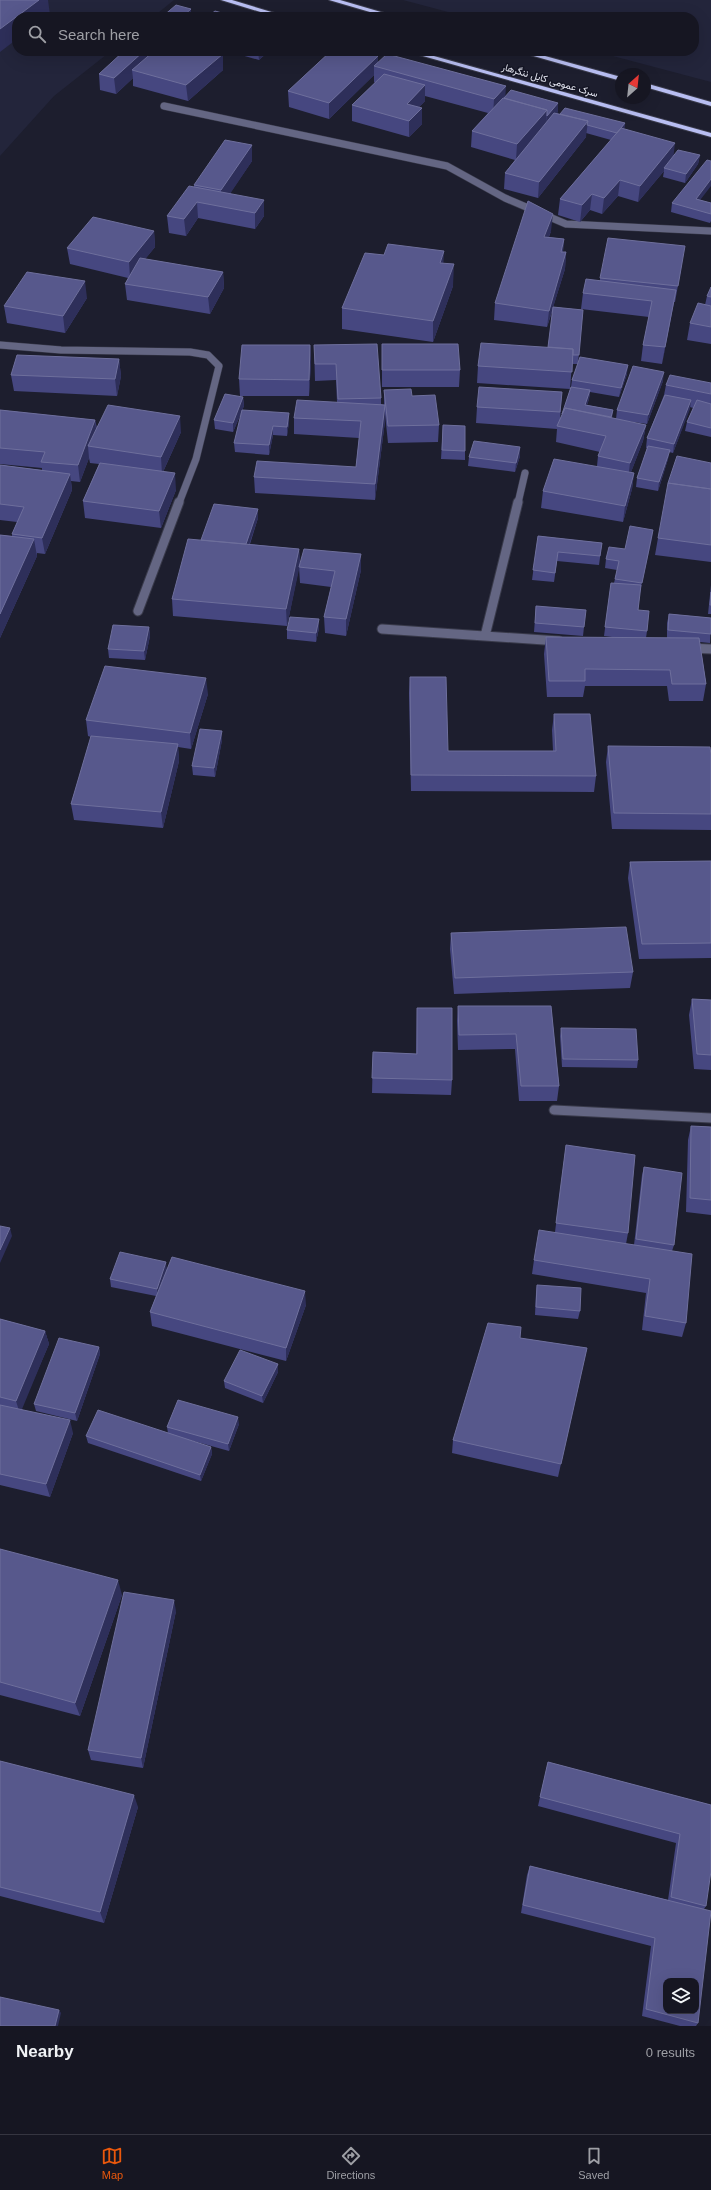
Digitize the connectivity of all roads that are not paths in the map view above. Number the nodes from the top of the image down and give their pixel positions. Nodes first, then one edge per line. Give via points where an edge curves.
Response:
1 (224, 0) edge
2 (332, 0) edge
3 (267, 12) edge
4 (376, 12) edge
5 (426, 56) edge
6 (537, 56) edge
7 (615, 77) edge
8 (651, 88) edge
9 (711, 104) edge
10 (164, 106) dead end
11 (711, 135) edge
12 (711, 231) edge
13 (0, 345) edge
14 (525, 473) dead end
15 (138, 611) dead end
16 (382, 629) dead end
17 (485, 636) junction
18 (570, 641) edge
19 (680, 648) edge
20 (711, 649) edge
21 (554, 1110) dead end
22 (711, 1118) edge

1 - 3 highway
2 - 4 highway
5 - 11 highway, سرک عمومی کابل ننگرهار
6 - 7 highway, سرک عمومی کابل ننگرهار
8 - 9 highway
10 - 12 street via 447,166 505,198 566,224
13 - 15 street via 61,350 190,352 208,355 218,366 196,459
14 - 17 street
16 - 17 street
17 - 18 street
19 - 20 street
21 - 22 street

